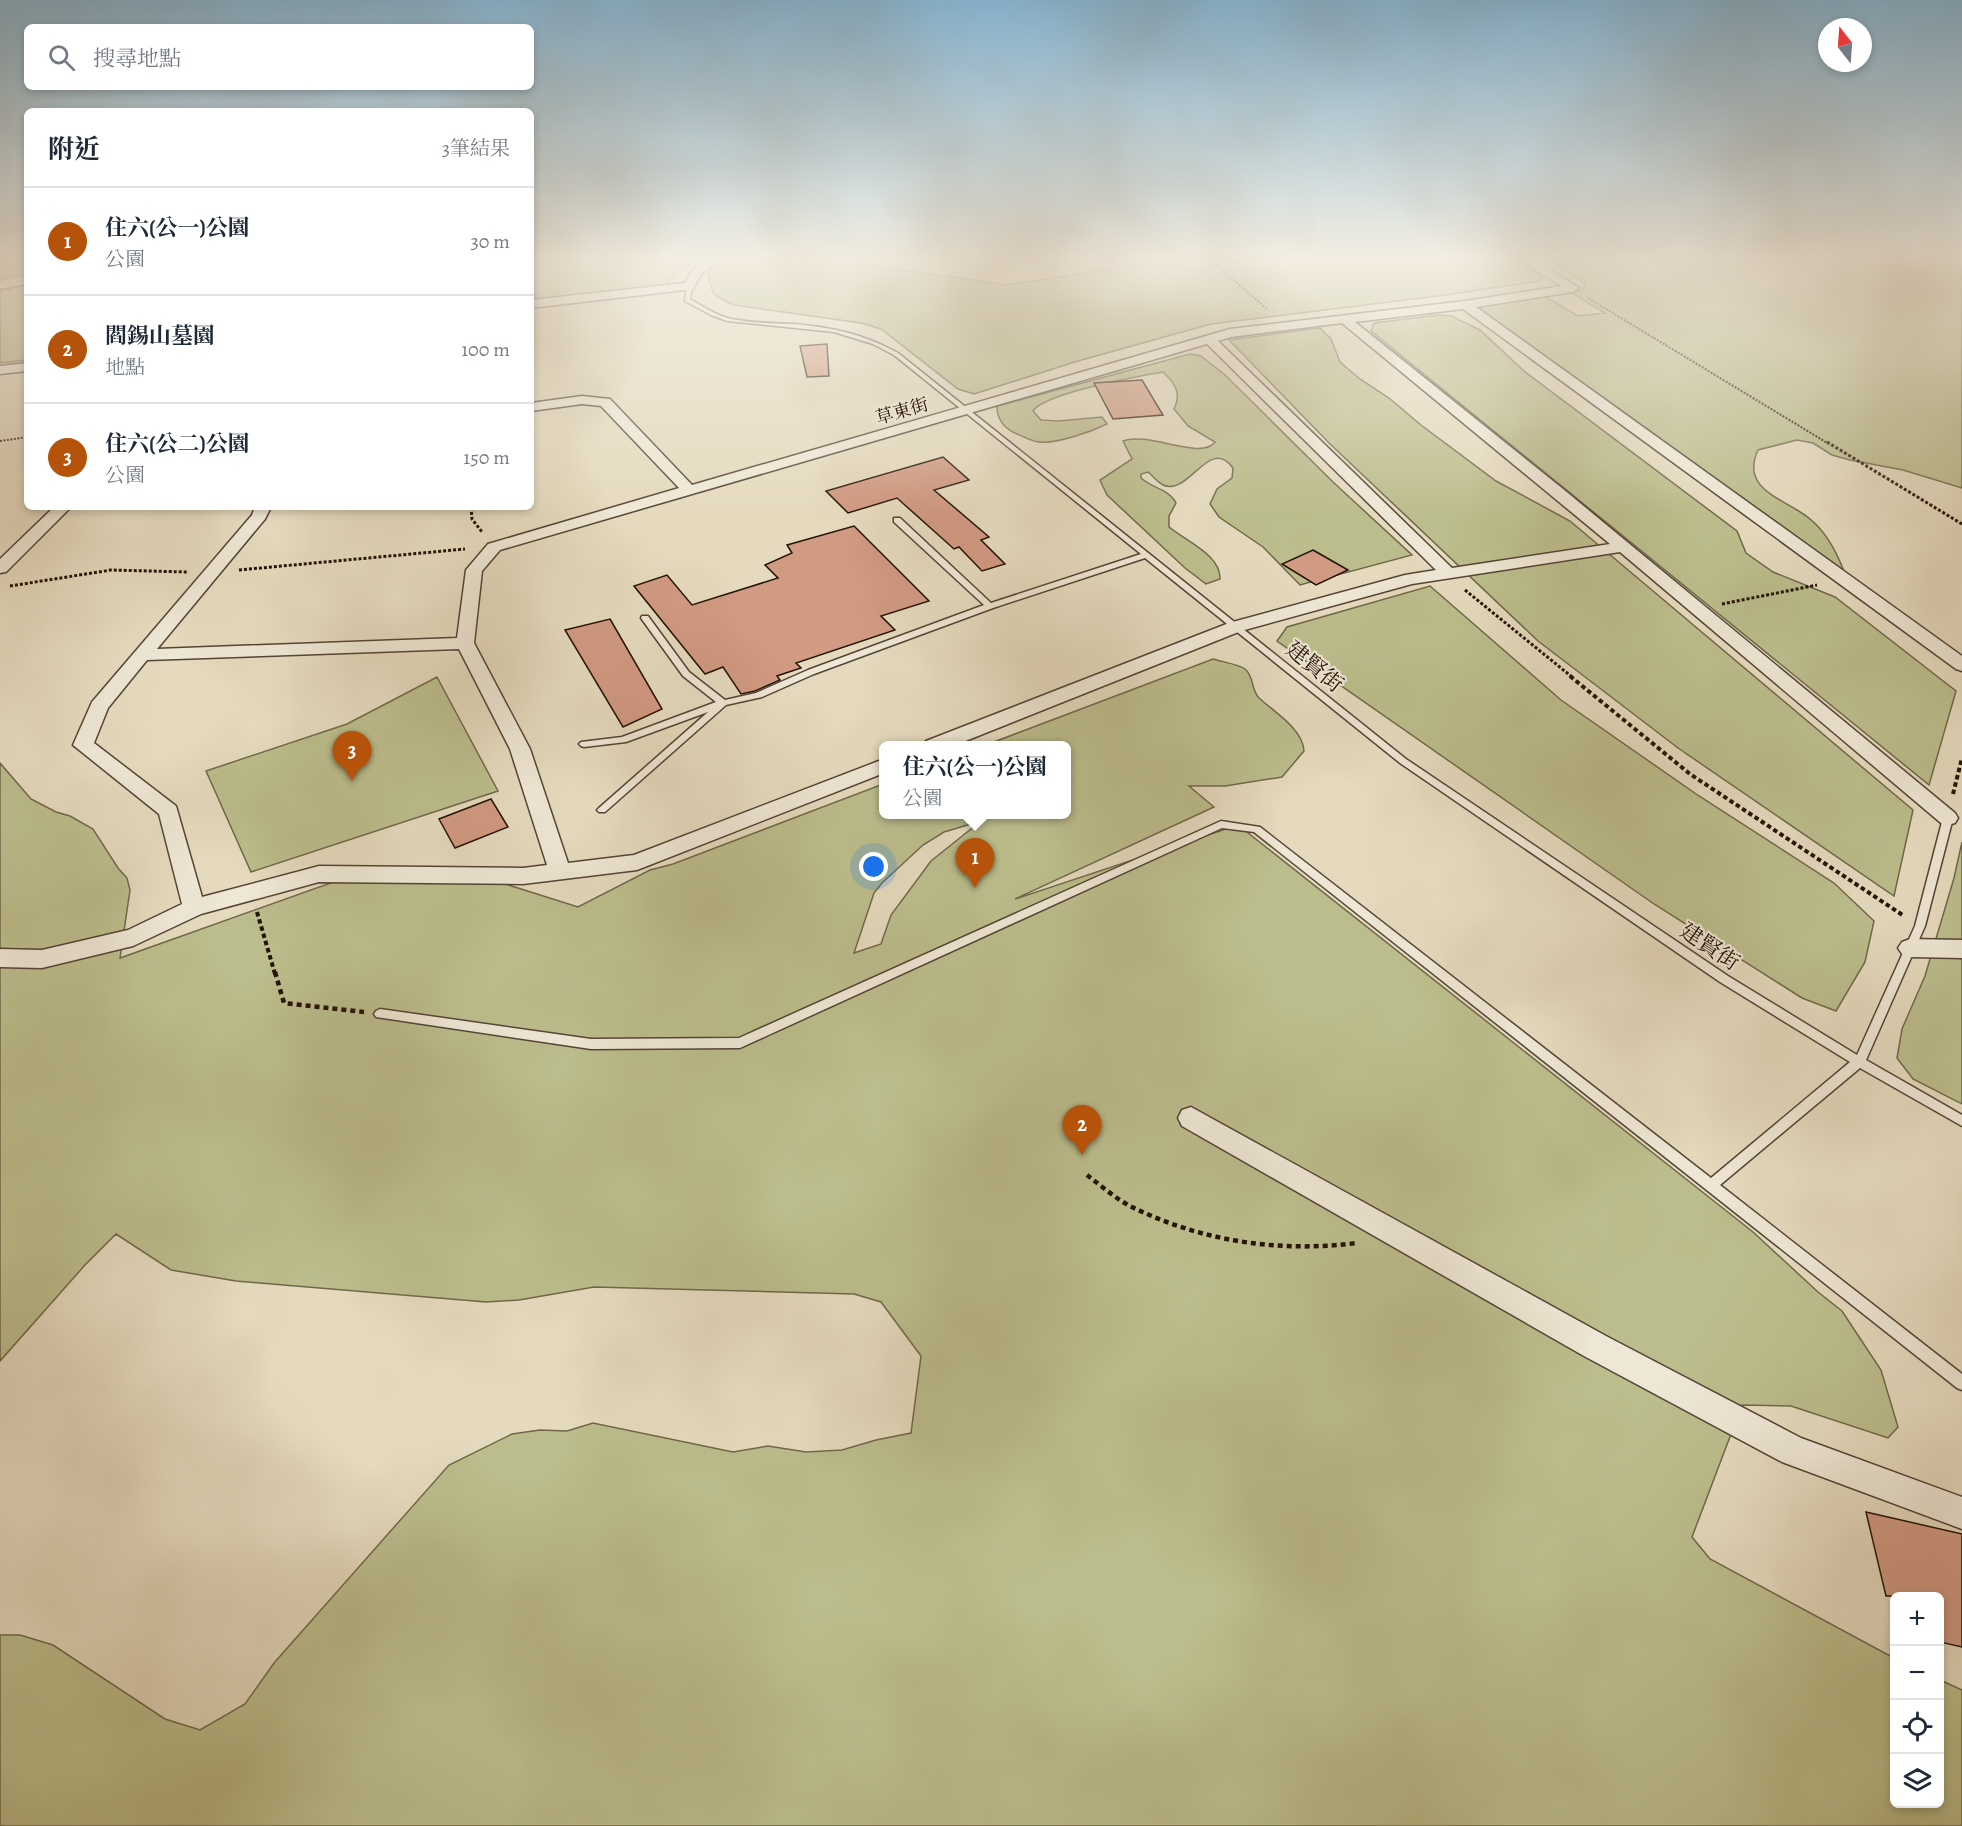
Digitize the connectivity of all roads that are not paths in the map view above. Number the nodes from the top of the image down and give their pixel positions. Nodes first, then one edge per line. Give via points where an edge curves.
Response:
1 (881, 344) edge
2 (1191, 344) edge
3 (1214, 344) edge
4 (1375, 344) edge
5 (1519, 344) edge
6 (24, 367) edge
7 (0, 370) edge
8 (534, 407) edge
9 (969, 410) junction
10 (689, 490) junction
11 (60, 510) edge
12 (262, 510) edge
13 (897, 520) dead end
14 (1624, 547) junction
15 (1147, 555) junction
16 (0, 568) edge
17 (1448, 573) junction
18 (990, 606) junction
19 (645, 618) dead end
20 (1235, 627) junction
21 (465, 644) junction
22 (141, 655) junction
23 (1962, 665) edge
24 (723, 703) junction
25 (946, 741) edge
26 (584, 744) dead end
27 (879, 767) edge
28 (602, 810) dead end
29 (1948, 818) joint
30 (560, 872) junction
31 (194, 908) junction
32 (1910, 948) junction
33 (1962, 949) edge
34 (0, 958) edge
35 (380, 1014) road end
36 (1859, 1062) junction
37 (1191, 1118) dead end
38 (1962, 1121) edge
39 (1710, 1186) junction
40 (1962, 1383) edge
41 (1962, 1513) edge

1 - 9 lane, 建賢街
2 - 9 street, 草東街
3 - 17 street
4 - 14 street
5 - 23 street
6 - 7 street
8 - 10 street via 582,400 604,402
9 - 10 street, 草東街
9 - 15 lane, 建賢街
10 - 21 street, 草東街 via 494,547 474,570
11 - 16 street
12 - 22 street
13 - 18 lane
14 - 17 street
14 - 29 street
15 - 18 lane
15 - 20 lane, 建賢街
17 - 20 street via 1411,579
18 - 24 lane via 759,695
19 - 24 lane via 686,674
20 - 25 street
20 - 36 lane, 建賢街 via 1403,761 1724,979
21 - 22 street
21 - 30 street via 520,749
22 - 31 street via 99,706 83,746 169,811
24 - 26 lane via 623,740
24 - 28 lane
27 - 30 street via 637,862
29 - 32 lane via 1920,926
30 - 31 street via 523,876 319,874
31 - 34 street via 133,937 42,959
32 - 33 street
32 - 36 lane
35 - 39 lane via 591,1044 740,1043 1221,824 1230,825 1257,829
36 - 38 lane, 建賢街
36 - 39 lane
37 - 41 street via 1595,1346 1793,1450
39 - 40 lane

